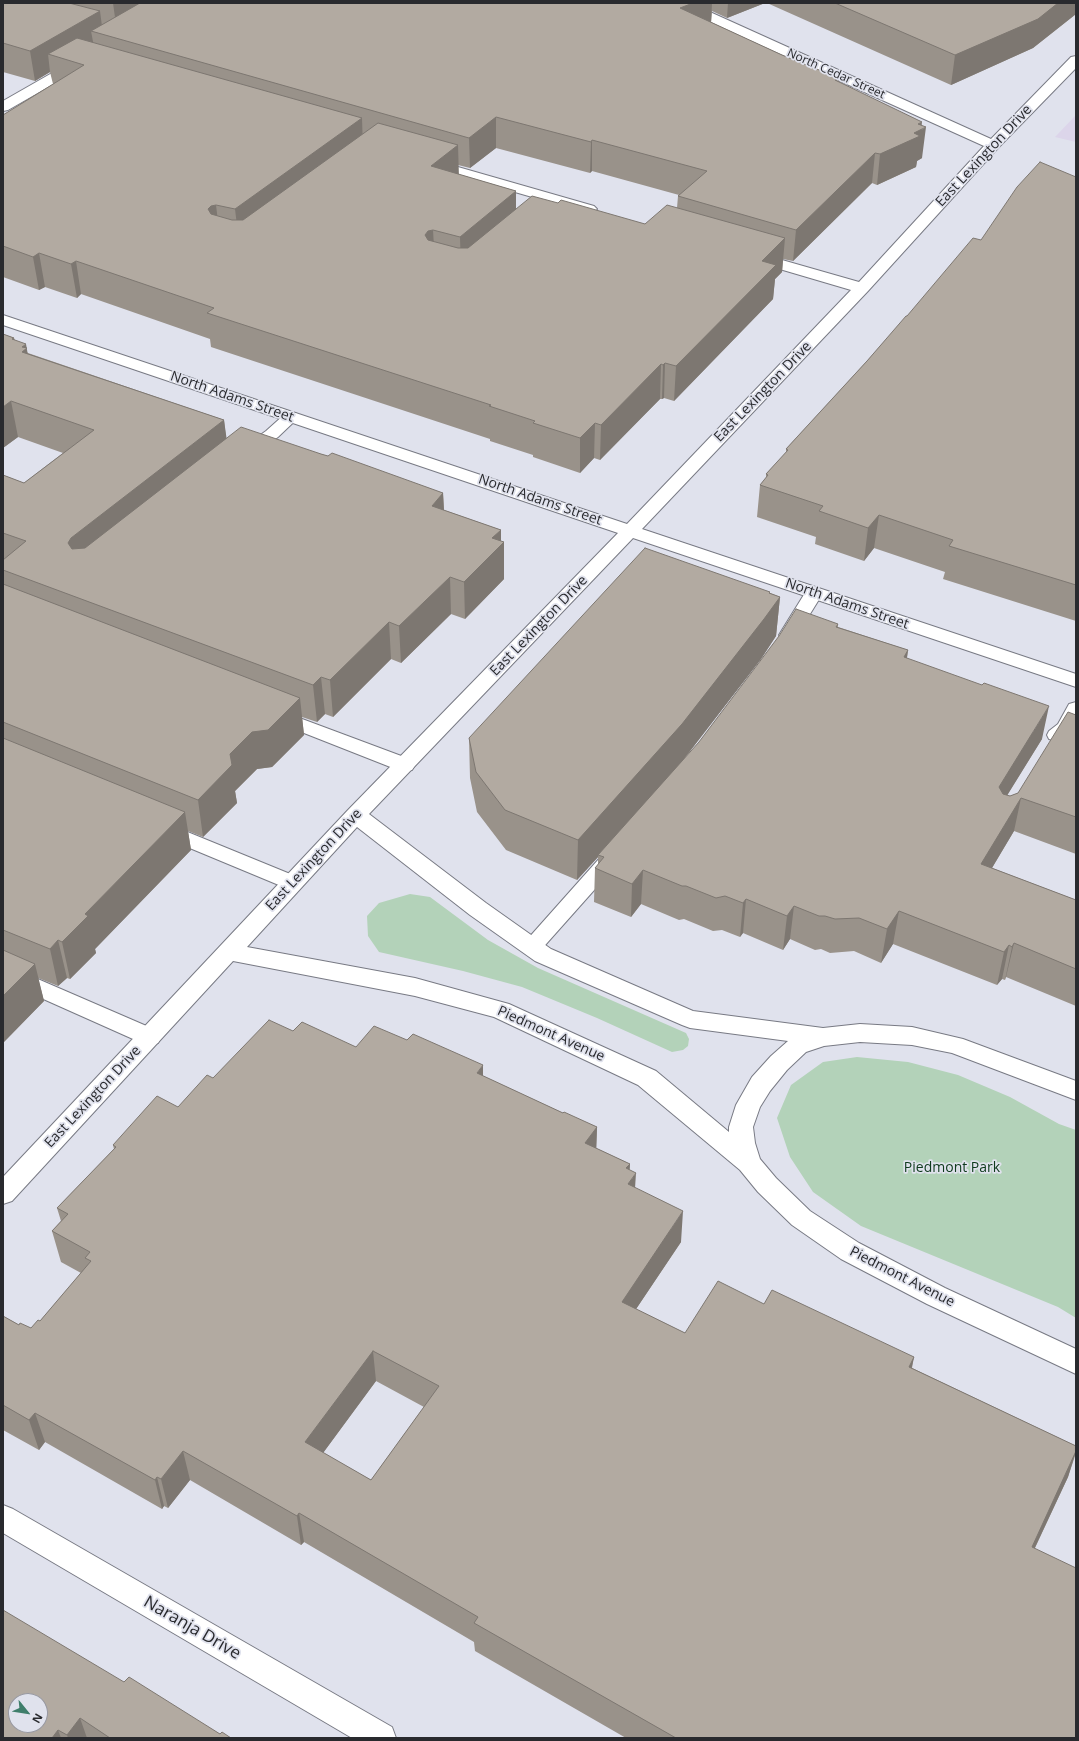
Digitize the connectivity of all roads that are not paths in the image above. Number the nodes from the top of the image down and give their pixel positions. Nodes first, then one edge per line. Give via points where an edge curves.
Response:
1 (679, 3) edge
2 (1076, 60) edge
3 (87, 62) edge
4 (3, 107) edge
5 (993, 144) junction
6 (415, 159) edge
7 (602, 213) edge
8 (739, 252) edge
9 (862, 288) junction
10 (3, 320) edge
11 (291, 417) junction
12 (236, 461) edge
13 (630, 531) junction
14 (814, 593) junction
15 (779, 647) edge
16 (1076, 681) edge
17 (1076, 708) edge
18 (262, 710) edge
19 (1045, 753) edge
20 (405, 764) junction
21 (356, 815) junction
22 (148, 823) edge
23 (626, 841) edge
24 (293, 883) junction
25 (532, 947) junction
26 (229, 952) junction
27 (3, 972) edge
28 (150, 1037) junction
29 (823, 1037) junction
30 (1076, 1091) edge
31 (749, 1163) junction
32 (3, 1194) edge
33 (1076, 1362) edge
34 (3, 1518) edge
35 (381, 1738) edge

1 - 5 street, North Cedar Street
2 - 5 street, East Lexington Drive
3 - 4 street
5 - 9 street, East Lexington Drive
6 - 7 street via 551,204
8 - 9 street
9 - 13 street, East Lexington Drive
10 - 11 street, North Adams Street
11 - 12 lane
11 - 13 street, North Adams Street
13 - 14 street, North Adams Street
13 - 20 street, East Lexington Drive
14 - 15 lane
14 - 16 street, North Adams Street
17 - 19 lane via 1065,728 1053,739
18 - 20 lane
20 - 21 street, East Lexington Drive
21 - 24 street, East Lexington Drive
21 - 25 street, Piedmont Avenue
22 - 24 lane
23 - 25 lane
24 - 26 street, East Lexington Drive
25 - 29 street, Piedmont Avenue via 543,955 690,1018
26 - 28 street, East Lexington Drive
26 - 31 street, Piedmont Avenue via 415,987 501,1010 647,1078
27 - 28 lane
28 - 32 street, East Lexington Drive
29 - 30 street, Piedmont Avenue via 860,1033 912,1036 955,1045
29 - 31 street, Piedmont Avenue via 798,1046 779,1063 761,1084 748,1105 742,1127 743,1143
31 - 33 street, Piedmont Avenue via 767,1185 801,1218 850,1251 936,1296
34 - 35 street, Naranja Drive

